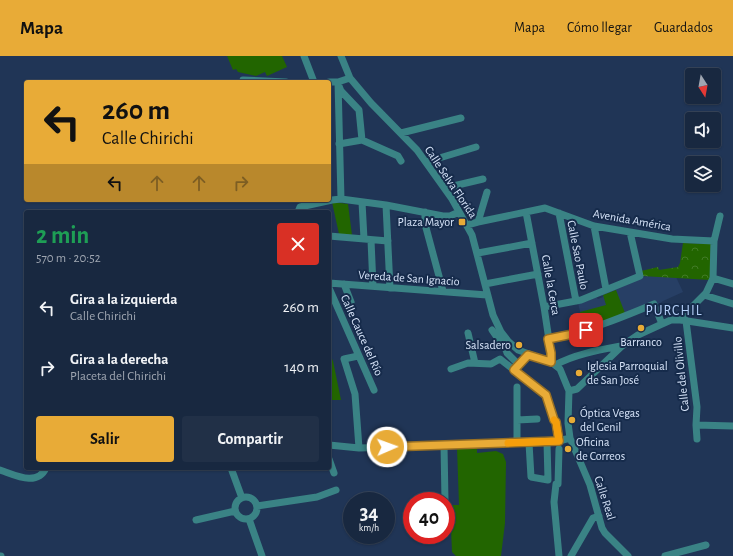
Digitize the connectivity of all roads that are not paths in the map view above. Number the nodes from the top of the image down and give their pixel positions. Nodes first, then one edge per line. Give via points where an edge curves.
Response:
1 (304, 56) edge
2 (341, 56) edge
3 (350, 78) junction
4 (313, 80) edge
5 (336, 85) edge
6 (461, 118) dead end
7 (401, 133) junction
8 (362, 140) junction
9 (339, 144) junction
10 (476, 147) dead end
11 (400, 161) dead end
12 (426, 162) junction
13 (483, 180) dead end
14 (445, 188) junction
15 (487, 192) dead end
16 (341, 199) junction
17 (331, 200) edge
18 (325, 202) edge
19 (362, 202) junction
20 (386, 205) junction
21 (299, 210) edge
22 (425, 212) junction
23 (459, 212) junction
24 (526, 212) junction
25 (559, 213) junction
26 (720, 216) dead end
27 (478, 222) junction
28 (467, 225) junction
29 (594, 226) junction
30 (630, 232) junction
31 (331, 236) edge
32 (368, 239) junction
33 (388, 241) junction
34 (714, 241) junction
35 (532, 243) junction
36 (478, 253) junction
37 (538, 274) junction
38 (713, 278) junction
39 (331, 283) edge
40 (344, 284) junction
41 (485, 284) junction
42 (733, 284) edge
43 (373, 286) junction
44 (390, 288) junction
45 (606, 289) junction
46 (443, 291) junction
47 (331, 293) edge
48 (487, 295) junction
49 (704, 295) junction
50 (576, 301) junction
51 (351, 302) dead end
52 (733, 304) edge
53 (544, 306) junction
54 (684, 320) junction
55 (662, 324) junction
56 (733, 328) edge
57 (492, 330) dead end
58 (468, 333) dead end
59 (548, 339) junction
60 (506, 344) junction
61 (612, 351) junction
62 (528, 355) junction
63 (358, 356) junction
64 (475, 363) junction
65 (553, 363) junction
66 (516, 367) junction
67 (451, 369) dead end
68 (517, 388) dead end
69 (374, 390) dead end
70 (569, 392) junction
71 (537, 419) dead end
72 (517, 420) junction
73 (696, 425) junction
74 (733, 426) edge
75 (570, 438) junction
76 (697, 439) dead end
77 (559, 441) junction
78 (547, 442) junction
79 (517, 443) junction
80 (529, 443) junction
81 (331, 445) edge
82 (444, 445) junction
83 (359, 448) junction
84 (559, 449) dead end
85 (331, 465) edge
86 (0, 470) edge
87 (45, 470) edge
88 (232, 470) edge
89 (334, 473) dead end
90 (548, 480) junction
91 (556, 484) junction
92 (336, 490) dead end
93 (445, 492) edge
94 (242, 498) junction
95 (257, 506) junction
96 (235, 511) junction
97 (599, 516) junction
98 (249, 519) junction
99 (196, 520) dead end
100 (706, 546) dead end
101 (262, 556) edge
102 (558, 556) edge
103 (571, 556) edge
104 (628, 556) edge
105 (665, 556) edge

1 - 4 street
2 - 3 street, Calle Selva Florida
3 - 5 street
3 - 7 street, Calle Selva Florida via 371,104
5 - 8 street via 359,110
5 - 9 street
6 - 7 street
7 - 12 street, Calle Selva Florida
8 - 9 street
8 - 11 street via 398,156
9 - 16 street
10 - 12 street
12 - 14 street, Calle Selva Florida
13 - 14 street
14 - 23 street, Calle Selva Florida
15 - 27 street
16 - 17 street
16 - 19 street
18 - 21 street
19 - 20 street
19 - 32 street
20 - 22 street
20 - 33 street
22 - 23 street via 450,216
22 - 46 street via 425,224
23 - 28 street, Calle Selva Florida
24 - 25 street, Avenida América via 545,208
24 - 27 street, Avenida América
24 - 35 street, Calle la Cerca
25 - 29 street, Avenida América
25 - 50 street, Calle Sao Paulo
26 - 34 street
27 - 28 street, Avenida América
28 - 36 street, Calle Selva Florida
29 - 30 street, Avenida América
29 - 45 street
30 - 34 street, Avenida América
30 - 45 street via 640,276
31 - 32 street
32 - 33 street
32 - 43 street
33 - 44 street
34 - 38 street
35 - 36 street
35 - 37 street, Calle la Cerca
36 - 41 street, Calle Selva Florida
37 - 41 street
37 - 53 street, Calle la Cerca
38 - 42 street
38 - 49 street
39 - 40 street, Vereda de San Ignacio
40 - 43 street, Vereda de San Ignacio
40 - 51 street
41 - 48 street, Calle Selva Florida
43 - 44 street, Vereda de San Ignacio
44 - 46 street, Vereda de San Ignacio
45 - 50 street
46 - 48 street, Vereda de San Ignacio
47 - 63 street, Calle Cauce del Río
48 - 60 street, Calle Selva Florida
49 - 52 street
49 - 54 street via 689,310
50 - 53 street
53 - 59 street, Calle la Cerca
54 - 55 street via 671,320
54 - 56 street
54 - 73 street, Calle del Olivillo via 696,400
55 - 59 street via 654,304 612,322
55 - 61 street
57 - 60 street
58 - 64 street
59 - 65 street, Calle la Cerca
60 - 62 street, Calle Selva Florida
60 - 66 street via 507,353
61 - 65 street via 606,348
61 - 70 street via 577,389
62 - 65 street, Calle Selva Florida
62 - 66 street
63 - 69 street, Calle Cauce del Río
63 - 83 street via 344,359 354,394
64 - 66 street via 491,364 500,359
64 - 67 street
65 - 70 street via 560,370
66 - 77 street via 546,395 556,422
68 - 72 street
70 - 75 street, Calle Real
71 - 72 street
72 - 79 street
73 - 74 street, Calle del Olivillo
73 - 76 street, Calle del Olivillo
75 - 77 street
75 - 97 street, Calle Real via 590,485
77 - 78 street
78 - 80 street
78 - 90 street
79 - 80 street
79 - 82 street
80 - 90 street via 531,477
81 - 83 street
82 - 83 street
82 - 93 street
84 - 91 street
85 - 89 street
86 - 87 street via 35,479
88 - 94 street
90 - 91 street via 548,483
91 - 102 street via 554,521
92 - 95 street via 317,496
94 - 95 street via 252,499
94 - 96 street via 236,503
95 - 98 street via 256,514
96 - 98 street via 240,518
96 - 99 street
97 - 103 street via 593,518
97 - 104 street, Calle Real via 605,533
98 - 101 street
100 - 105 street

